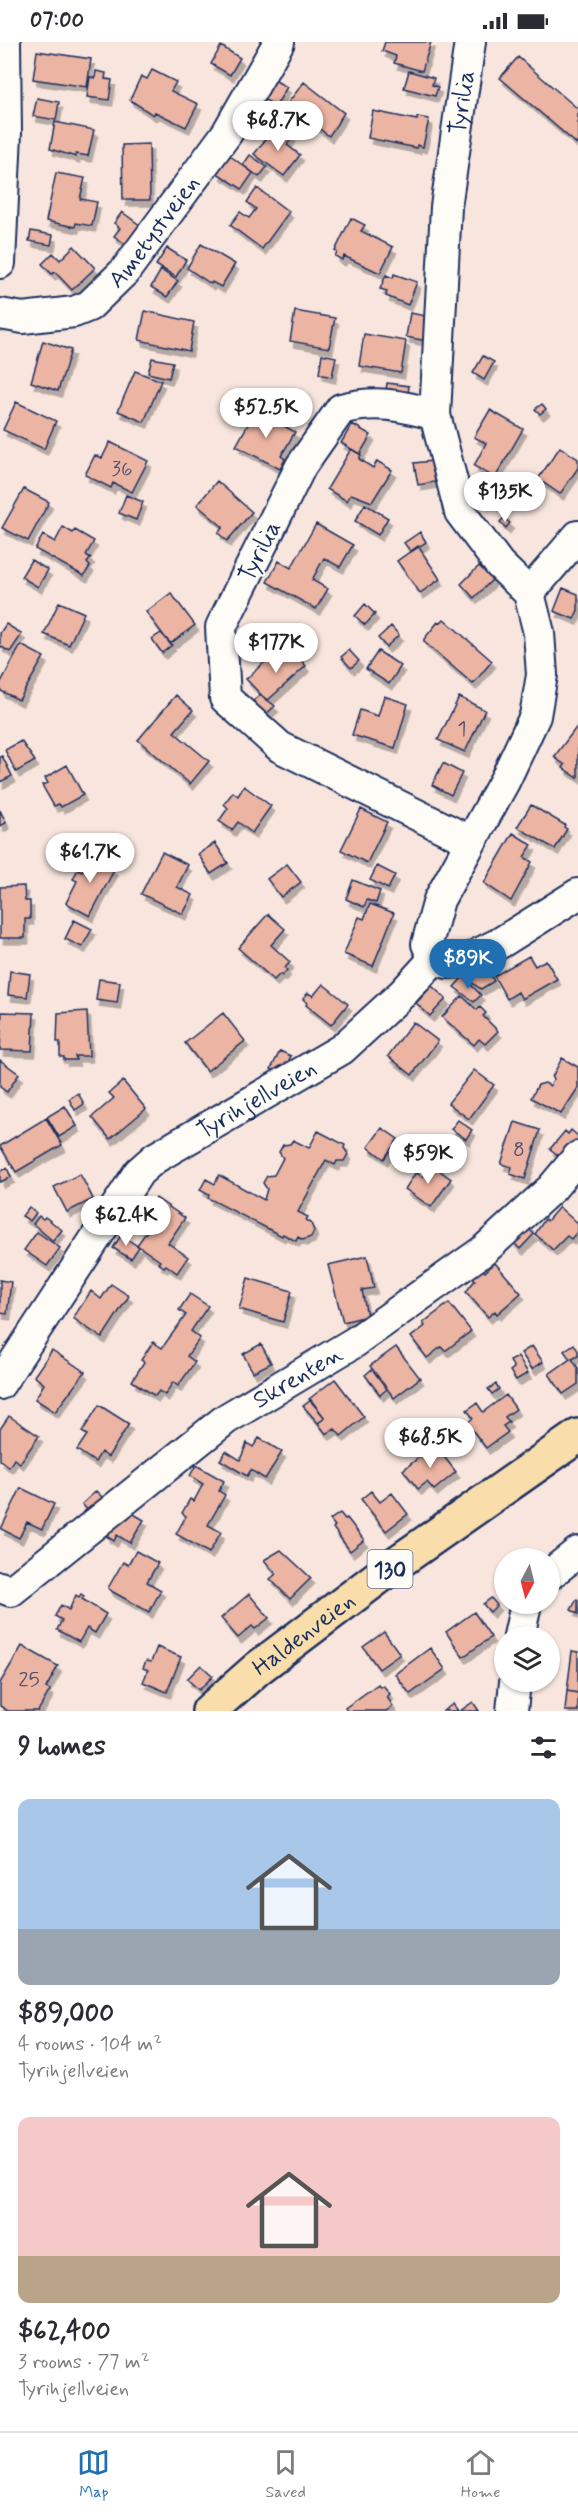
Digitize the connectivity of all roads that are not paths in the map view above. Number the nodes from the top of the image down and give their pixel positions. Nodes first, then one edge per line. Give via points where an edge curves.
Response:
1 (5, 42) edge
2 (279, 42) edge
3 (470, 42) edge
4 (0, 263) edge
5 (0, 314) edge
6 (435, 415) junction
7 (578, 536) edge
8 (529, 593) junction
9 (470, 841) junction
10 (578, 894) edge
11 (434, 960) junction
12 (578, 1157) edge
13 (0, 1384) edge
14 (578, 1436) edge
15 (578, 1552) edge
16 (560, 1566) edge
17 (4, 1594) edge
18 (514, 1692) edge
19 (209, 1711) edge
20 (512, 1711) edge

1 - 4 street via 6,133
2 - 5 street, Ametystveien via 227,133 125,271 89,306 74,312 23,318
3 - 6 street, Tyrilia via 446,207
6 - 8 street, Tyrilia via 460,512 499,564
6 - 9 street, Tyrilia via 399,405 341,409 301,466 221,627 225,698 280,747
7 - 8 street
8 - 9 street via 539,633 542,675 535,716
9 - 11 street via 439,900 429,932 427,944
10 - 11 street via 462,962
11 - 13 street, Tyrihjellveien via 342,1049 155,1158 139,1172
12 - 17 street, Skrenten via 552,1188 483,1251 355,1342 226,1419
14 - 19 main road, Haldenveien / 130 via 401,1560 258,1668
15 - 16 street
18 - 20 street

